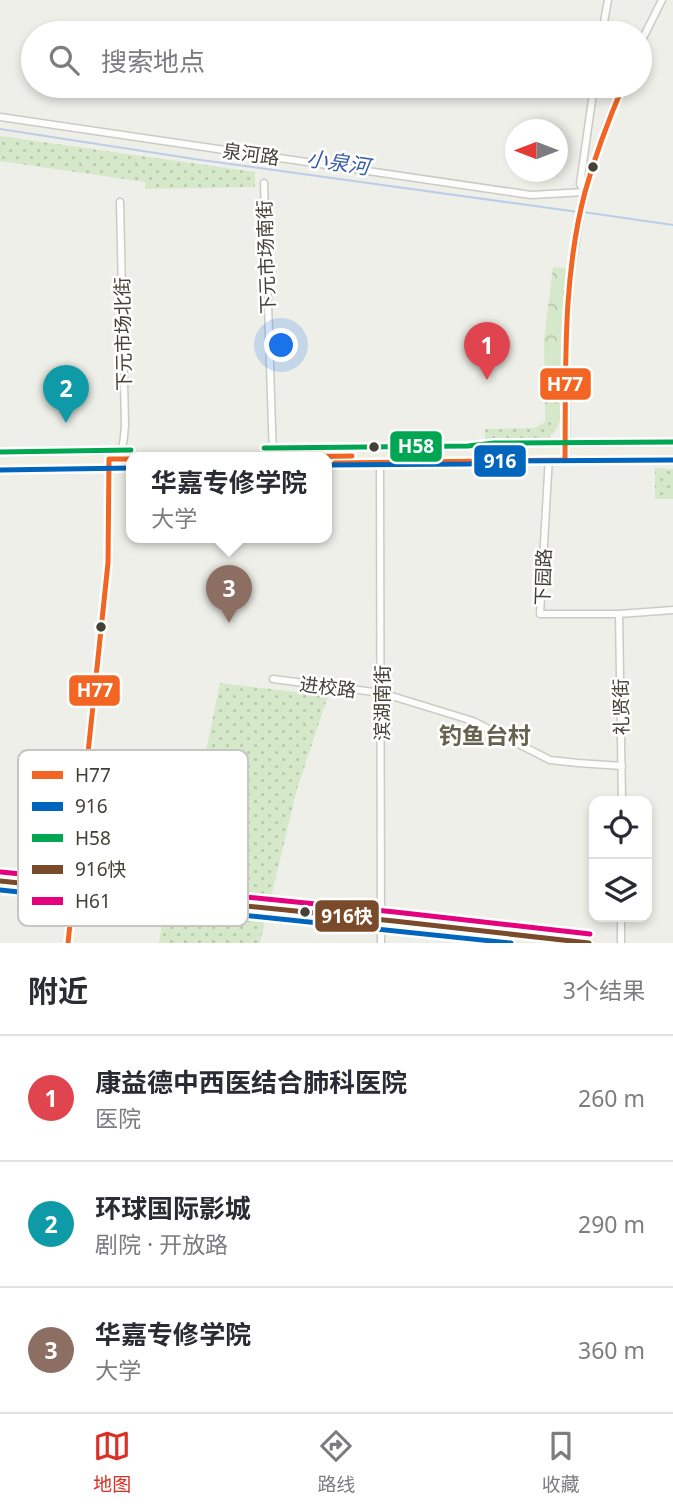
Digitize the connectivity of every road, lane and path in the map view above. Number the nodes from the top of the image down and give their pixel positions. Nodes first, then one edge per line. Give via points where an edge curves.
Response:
1 (608, 0) edge
2 (662, 0) edge
3 (604, 21) edge
4 (652, 21) edge
5 (592, 98) edge
6 (617, 98) edge
7 (0, 117) edge
8 (264, 183) dead end
9 (584, 195) junction
10 (120, 202) dead end
11 (673, 451) edge
12 (273, 452) edge
13 (549, 455) junction
14 (332, 456) edge
15 (566, 456) junction
16 (673, 458) edge
17 (126, 460) edge
18 (0, 461) edge
19 (380, 462) junction
20 (109, 463) junction
21 (332, 463) edge
22 (126, 466) edge
23 (0, 468) edge
24 (673, 610) edge
25 (619, 614) junction
26 (273, 679) dead end
27 (382, 693) junction
28 (88, 750) edge
29 (622, 766) junction
30 (622, 796) edge
31 (0, 881) edge
32 (18, 883) edge
33 (0, 887) edge
34 (18, 888) edge
35 (248, 910) edge
36 (621, 922) edge
37 (381, 924) junction
38 (381, 943) edge
39 (536, 943) edge
40 (589, 943) edge
41 (621, 943) edge

1 - 3 street
2 - 4 street
5 - 9 street via 580,184
6 - 9 street
7 - 9 street, 泉河路 via 531,195
8 - 12 street, 下元市场南街
9 - 15 street via 566,338
10 - 20 street, 下元市场北街 via 125,425 120,453
11 - 15 main road
13 - 14 main road
13 - 15 main road
13 - 19 main road
13 - 25 street, 下园路 via 540,614
15 - 16 main road
17 - 20 main road
18 - 20 main road
19 - 21 main road
19 - 27 street, 滨湖南街
20 - 22 main road
20 - 23 main road
20 - 28 street via 108,563
24 - 25 street, 下园路
25 - 29 street, 礼贤街
26 - 27 street, 进校路
27 - 29 street, 进校路 via 473,721 550,760
27 - 37 street, 滨湖南街
29 - 30 street, 礼贤街
31 - 32 main road
33 - 34 main road
35 - 37 main road
36 - 41 street
37 - 38 street, 滨湖南街
37 - 39 main road
37 - 40 main road

